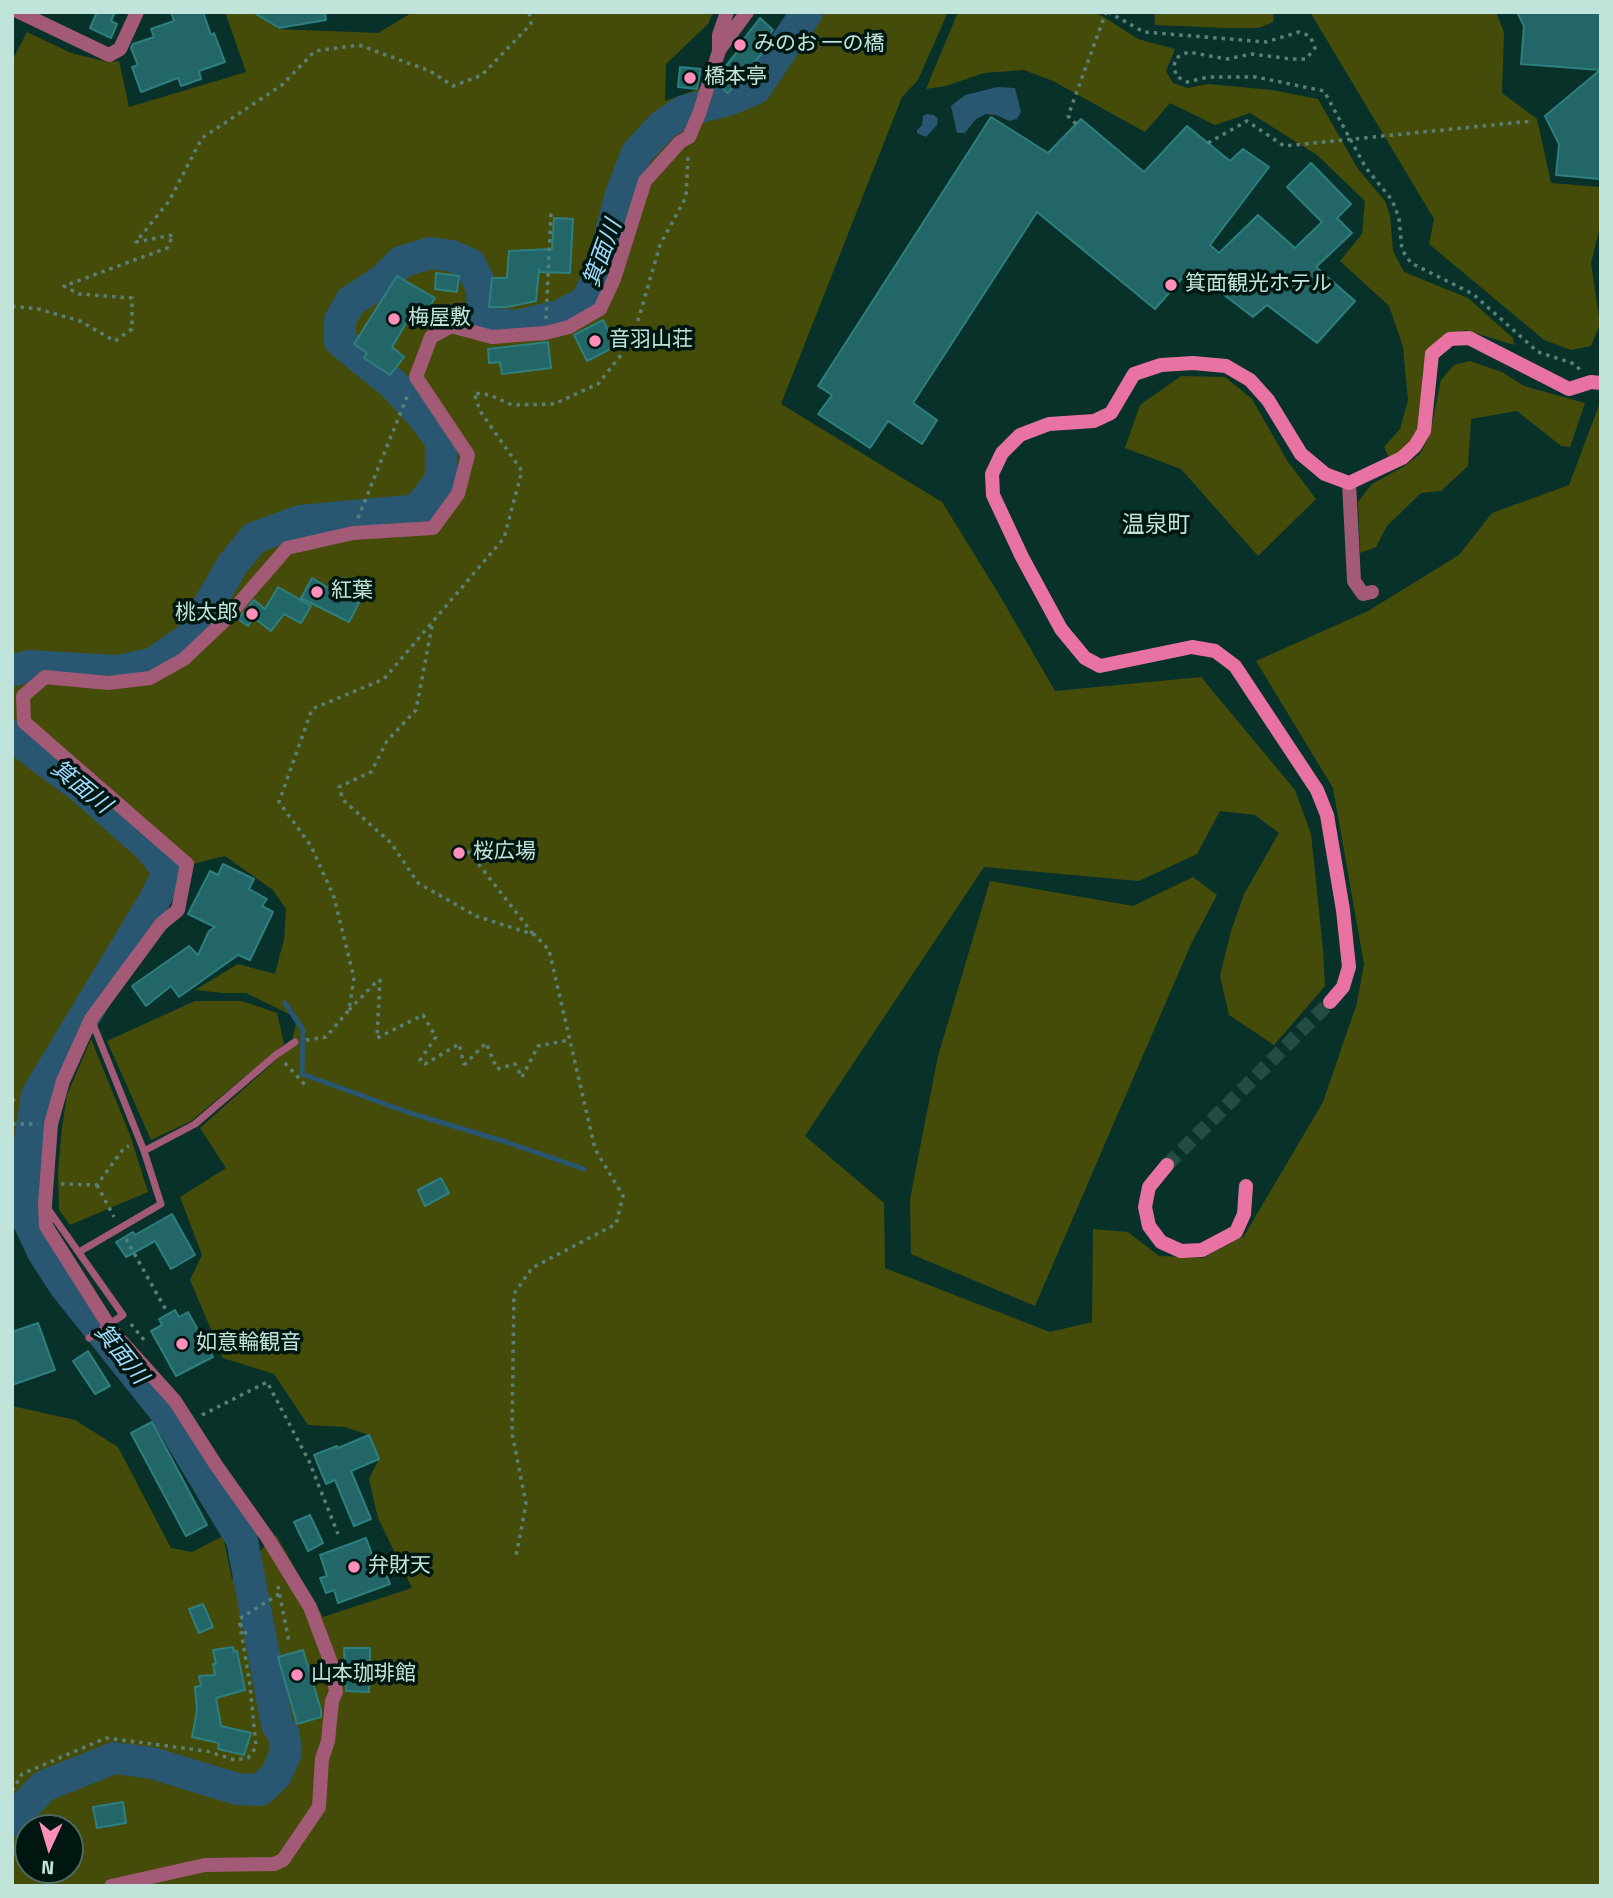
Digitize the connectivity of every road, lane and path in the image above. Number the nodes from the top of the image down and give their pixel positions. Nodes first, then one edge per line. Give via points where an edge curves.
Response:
1 (20, 12) edge
2 (137, 12) edge
3 (529, 12) edge
4 (727, 12) edge
5 (747, 12) edge
6 (1107, 12) edge
7 (719, 51) junction
8 (1532, 121) dead end
9 (1076, 124) dead end
10 (689, 137) junction
11 (1208, 143) dead end
12 (551, 213) dead end
13 (12, 306) edge
14 (546, 309) dead end
15 (1596, 382) edge
16 (412, 387) dead end
17 (1349, 483) junction
18 (355, 528) dead end
19 (1372, 592) dead end
20 (432, 624) junction
21 (459, 849) dead end
22 (535, 935) junction
23 (1330, 1002) tunnel mouth
24 (349, 1010) junction
25 (91, 1019) junction
26 (308, 1040) dead end
27 (570, 1040) junction
28 (295, 1042) dead end
29 (277, 1054) junction
30 (307, 1087) dead end
31 (19, 1096) dead end
32 (12, 1101) edge
33 (12, 1124) edge
34 (45, 1124) dead end
35 (124, 1148) dead end
36 (144, 1151) junction
37 (1167, 1165) tunnel mouth
38 (47, 1184) junction
39 (97, 1185) junction
40 (1246, 1186) dead end
41 (45, 1205) junction
42 (115, 1220) dead end
43 (119, 1228) junction
44 (79, 1252) junction
45 (166, 1310) dead end
46 (89, 1338) dead end
47 (202, 1415) dead end
48 (338, 1534) dead end
49 (516, 1556) dead end
50 (277, 1583) dead end
51 (279, 1594) junction
52 (240, 1620) junction
53 (248, 1637) dead end
54 (289, 1642) dead end
55 (12, 1791) edge
56 (111, 1886) edge

1 - 2 street via 109,55 120,49
3 - 13 path via 531,24 482,75 453,86 430,71 359,45 316,51 282,85 202,138 169,201 136,242 173,235 167,248 64,286 79,294 132,298 132,329 115,341 80,321
4 - 7 street
5 - 7 street
6 - 9 path via 1068,116
6 - 15 path via 1144,32 1266,42 1299,32 1310,36 1315,48 1306,59 1252,54 1227,59 1188,52 1176,58 1176,76 1187,82 1256,77 1324,91 1366,168 1392,200 1402,250 1411,263 1473,294 1538,352 1575,364
7 - 10 street
8 - 11 path via 1284,146 1247,121
10 - 20 path via 685,197 660,245 632,341 598,383 554,404 512,405 474,393 480,411 522,471 504,538
10 - 25 street via 645,181 600,309 569,327 545,333 492,337 451,326 431,337 416,377 468,455 458,494 433,528 353,533 286,548 223,622 184,659 150,678 108,683 45,677 23,696 24,722 187,864 178,910 160,924
12 - 14 path
15 - 17 street via 1569,389 1469,338 1450,339 1432,354 1424,431 1415,446 1402,458
16 - 18 path
17 - 19 street via 1354,581 1363,593
17 - 23 street via 1325,474 1301,454 1250,380 1226,366 1193,363 1161,365 1134,374 1111,413 1094,421 1049,424 1020,435 1002,453 992,474 993,495 1022,557 1060,629 1085,658 1100,666 1192,647 1215,651 1235,666 1317,790 1327,815 1349,967 1343,987
20 - 22 path via 416,710 387,741 371,772 339,787 343,800 391,843 418,883 477,916
20 - 24 path via 384,680 312,709 279,802 311,846 334,897 354,978
21 - 22 path via 470,853
22 - 27 path via 549,950
24 - 26 path via 326,1037
24 - 27 path via 380,979 377,1038 423,1015 436,1037 421,1060 425,1064 459,1044 464,1065 486,1043 497,1069 515,1064 522,1077 538,1046
25 - 36 lane
25 - 38 street via 63,1081 51,1124
27 - 49 path via 594,1149 624,1196 616,1224 533,1268 514,1294 512,1433 526,1504
28 - 29 lane
29 - 30 path
29 - 36 lane via 195,1124
31 - 32 path
33 - 34 path
35 - 39 path
36 - 43 lane via 161,1204
37 - 40 street via 1149,1187 1145,1207 1149,1226 1161,1242 1181,1251 1202,1251 1236,1232 1244,1214
38 - 39 path
38 - 41 street
39 - 42 path
41 - 44 lane
41 - 56 street via 46,1226 113,1332 175,1401 310,1607 331,1663 336,1692 318,1807 283,1860 205,1865
43 - 44 lane
43 - 45 path
44 - 46 lane via 123,1315
47 - 48 path via 267,1382 309,1461
50 - 51 path
51 - 52 path
51 - 54 path
52 - 53 path
52 - 55 path via 256,1747 248,1758 235,1760 206,1751 106,1738 22,1774

